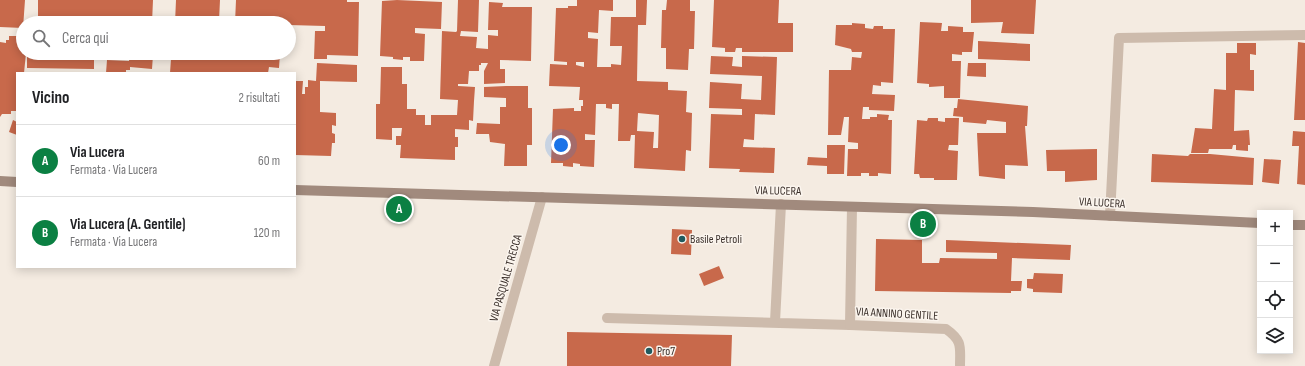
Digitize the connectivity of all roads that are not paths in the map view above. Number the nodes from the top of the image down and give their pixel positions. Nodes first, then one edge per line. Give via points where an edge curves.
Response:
1 (1305, 35) edge
2 (0, 181) edge
3 (16, 182) edge
4 (296, 190) edge
5 (542, 197) junction
6 (781, 204) junction
7 (852, 207) junction
8 (1110, 216) junction
9 (1257, 224) edge
10 (1293, 225) edge
11 (1305, 225) edge
12 (608, 318) dead end
13 (775, 322) junction
14 (850, 324) junction
15 (494, 366) edge
16 (960, 366) edge

1 - 8 street via 1119,38
2 - 3 main road
4 - 5 main road, VIA LUCERA
5 - 6 main road, VIA LUCERA
5 - 15 street, VIA PASQUALE TRECCA
6 - 7 main road, VIA LUCERA
6 - 13 street
7 - 8 main road, VIA LUCERA
7 - 14 street, VIA ANNINO GENTILE
8 - 9 main road, VIA LUCERA
10 - 11 main road
12 - 13 street
13 - 14 street
14 - 16 street, VIA ANNINO GENTILE via 946,329 960,343

